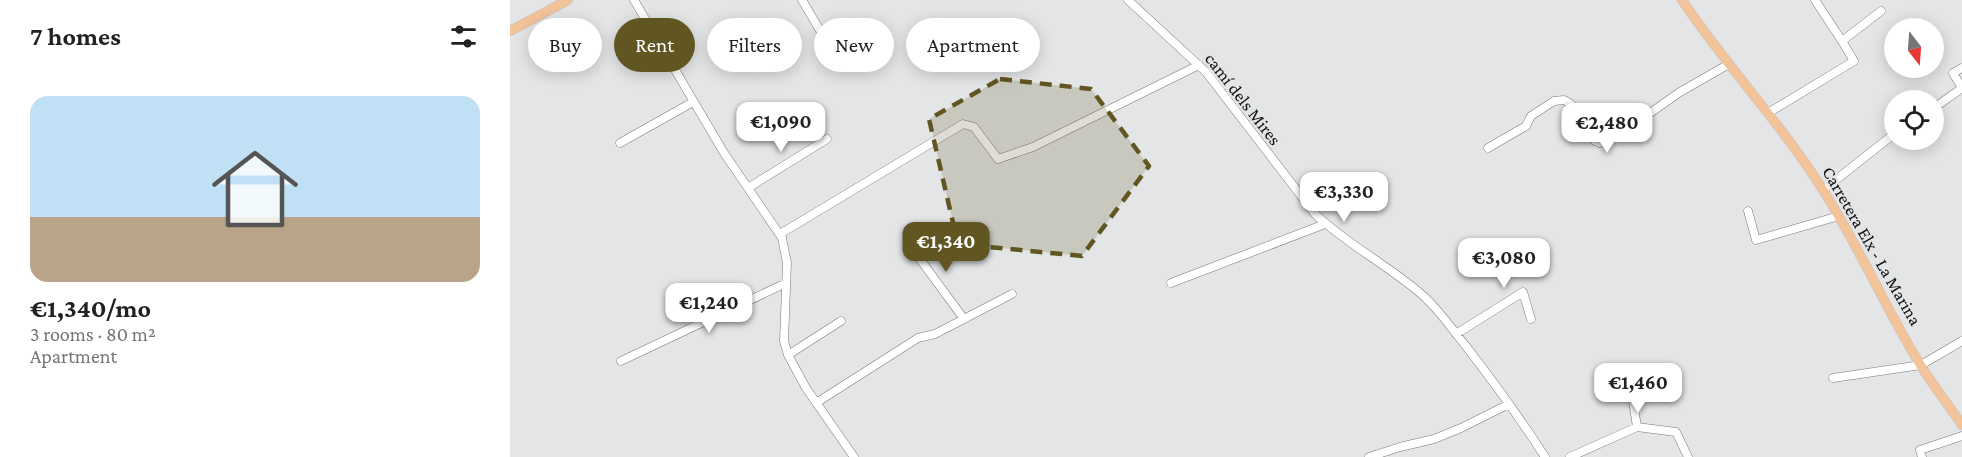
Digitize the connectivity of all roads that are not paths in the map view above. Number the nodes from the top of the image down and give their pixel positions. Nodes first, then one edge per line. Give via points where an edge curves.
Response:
1 (568, 0) edge
2 (634, 0) edge
3 (802, 0) edge
4 (1128, 0) edge
5 (1682, 0) edge
6 (1815, 0) edge
7 (1881, 11) dead end
8 (814, 20) edge
9 (510, 32) edge
10 (1842, 41) junction
11 (1729, 64) junction
12 (1199, 65) junction
13 (1962, 68) edge
14 (1944, 101) edge
15 (693, 102) junction
16 (1768, 113) junction
17 (827, 139) dead end
18 (1884, 142) edge
19 (620, 143) dead end
20 (1488, 148) dead end
21 (748, 188) junction
22 (1823, 190) junction
23 (1748, 211) dead end
24 (1839, 216) junction
25 (1325, 224) junction
26 (780, 234) junction
27 (908, 243) dead end
28 (1172, 283) dead end
29 (786, 284) junction
30 (1012, 294) dead end
31 (964, 319) junction
32 (1531, 319) dead end
33 (841, 321) dead end
34 (1456, 334) junction
35 (1962, 342) edge
36 (788, 355) junction
37 (621, 361) dead end
38 (1921, 365) junction
39 (1833, 378) dead end
40 (1633, 401) dead end
41 (816, 403) junction
42 (1509, 404) junction
43 (1962, 425) edge
44 (1637, 427) junction
45 (1962, 436) edge
46 (854, 457) edge
47 (1369, 457) edge
48 (1545, 457) edge
49 (1570, 457) edge
50 (1688, 457) edge
51 (1922, 457) edge

1 - 9 main road
2 - 15 street
3 - 8 street
4 - 12 street, camí dels Mires
5 - 11 main road, Carretera Elx - La Marina
6 - 10 street
7 - 10 street
10 - 16 street via 1854,60
11 - 16 main road, Carretera Elx - La Marina
11 - 20 street via 1600,143 1570,104 1554,100 1531,116 1526,126
12 - 25 street, camí dels Mires
12 - 26 street via 1034,147 998,159 974,127 963,124
13 - 14 street via 1953,73 1962,88
15 - 19 street
15 - 21 street
16 - 22 main road, Carretera Elx - La Marina
17 - 21 street
18 - 22 street
21 - 26 street
22 - 24 main road, Carretera Elx - La Marina
23 - 24 street via 1756,240
24 - 38 main road, Carretera Elx - La Marina
25 - 28 street
25 - 34 street, camí dels Mires via 1423,295
26 - 29 street via 787,263
27 - 31 street
29 - 36 street via 783,324
29 - 37 street
30 - 31 street
31 - 41 street via 918,338
32 - 34 street via 1522,292
33 - 36 street
34 - 42 street, camí dels Mires
35 - 38 street
36 - 41 street
38 - 39 street
38 - 43 main road, Carretera Elx - La Marina
40 - 44 street
41 - 46 street
42 - 47 street via 1434,439
42 - 48 street, camí dels Mires
44 - 49 street
44 - 50 street via 1676,432
45 - 51 street via 1920,450

